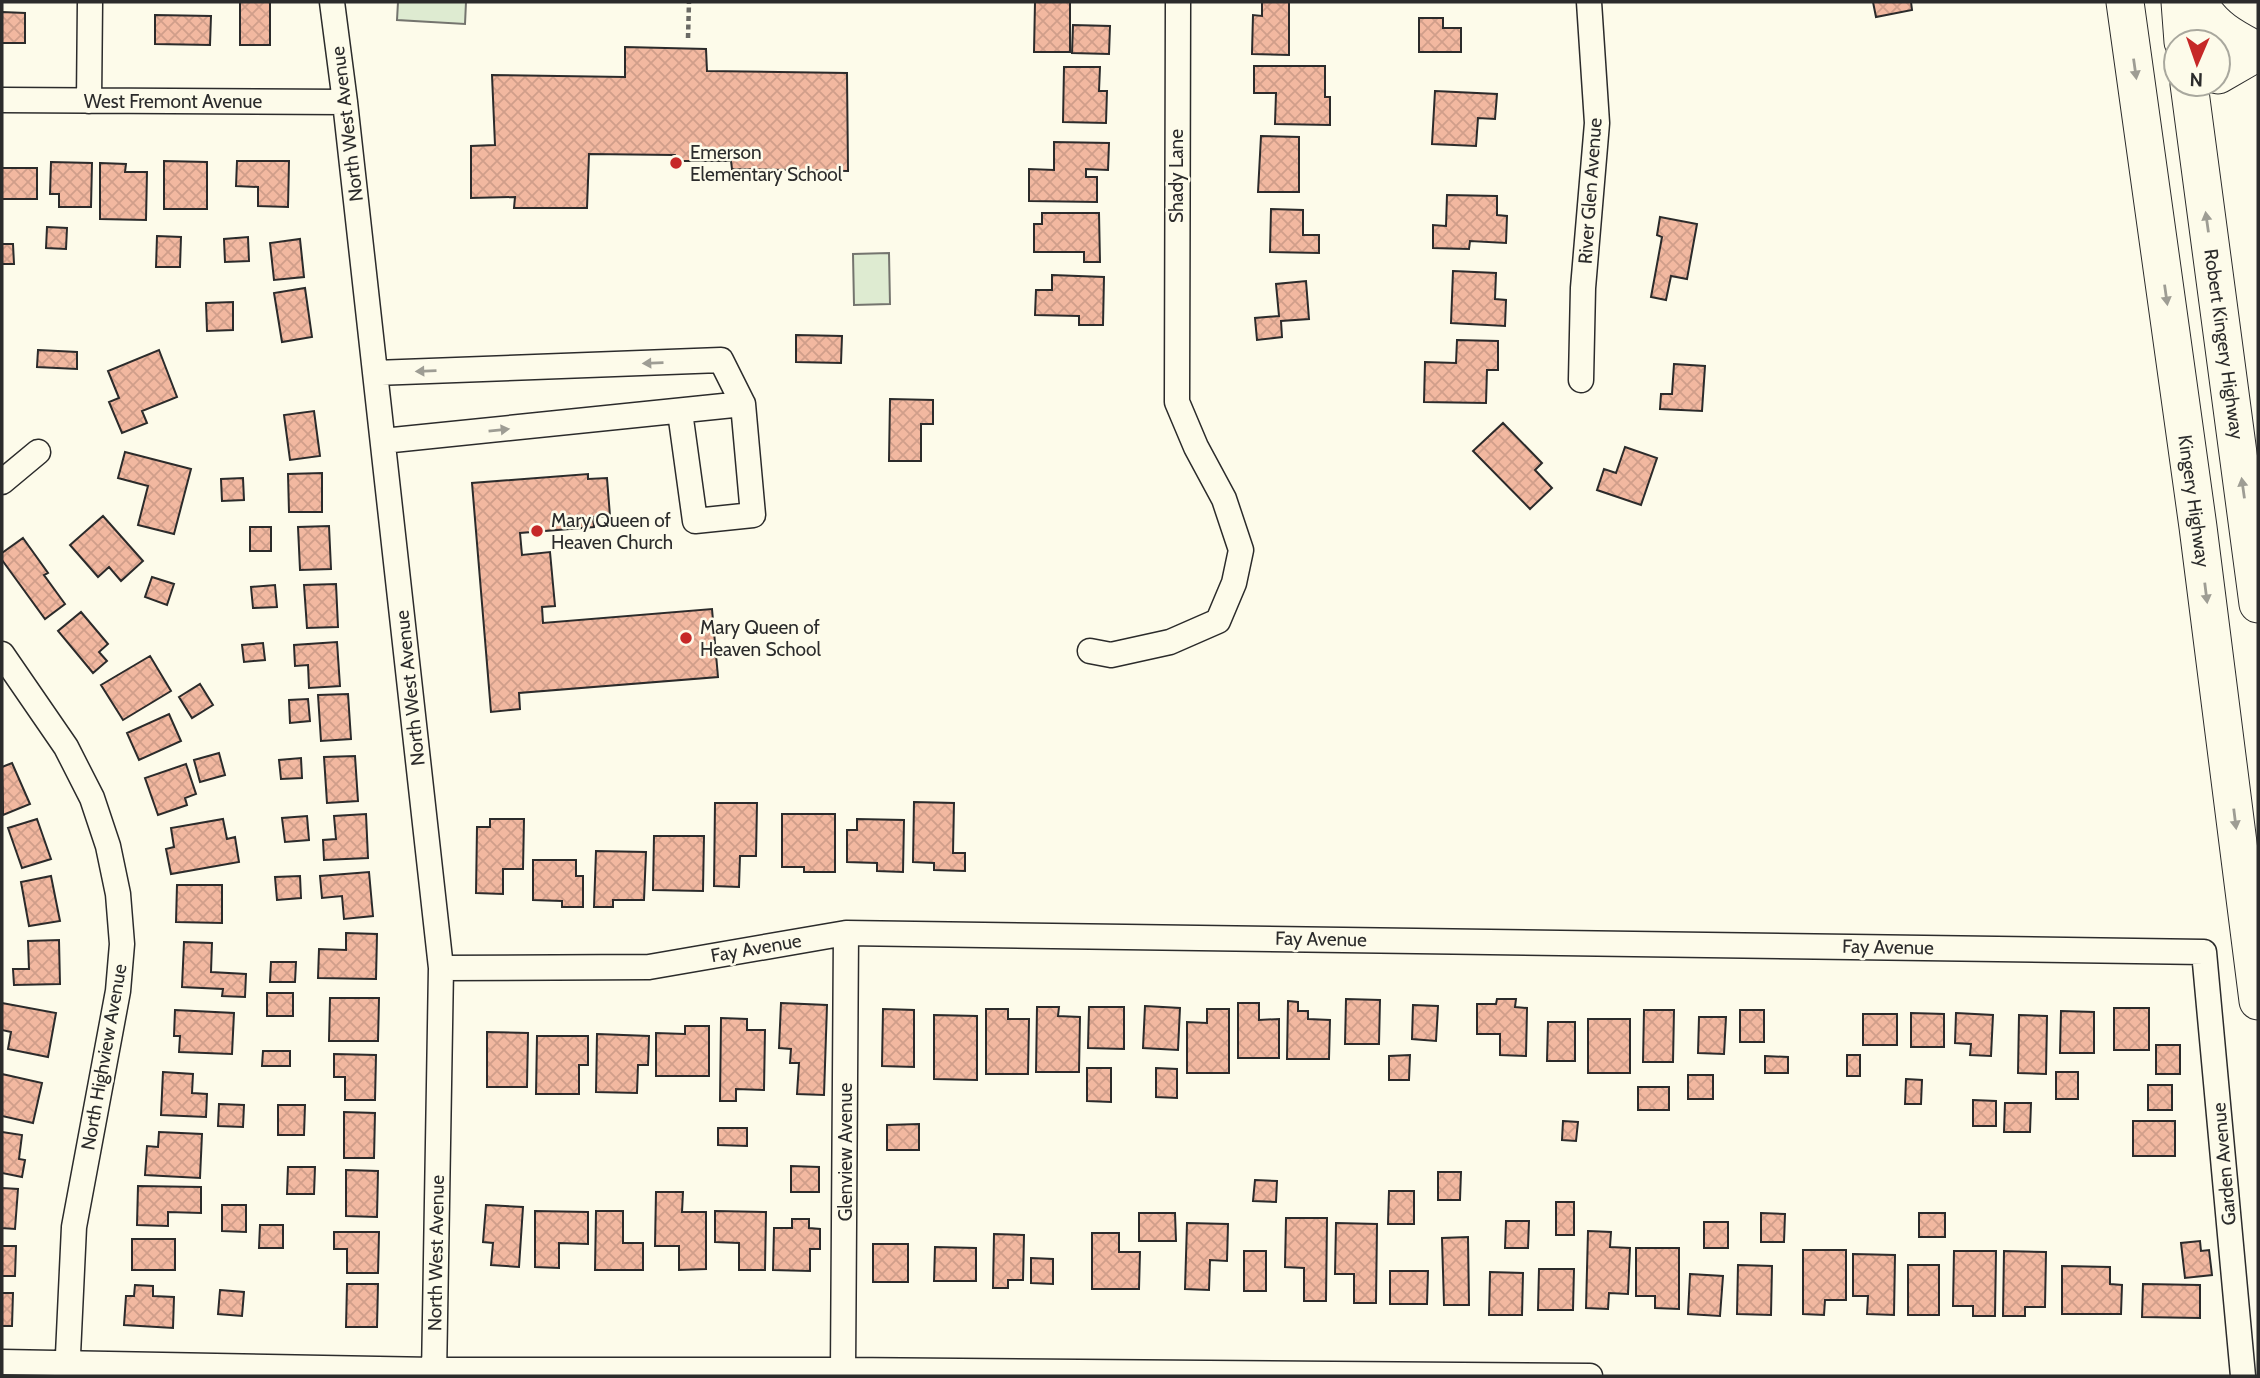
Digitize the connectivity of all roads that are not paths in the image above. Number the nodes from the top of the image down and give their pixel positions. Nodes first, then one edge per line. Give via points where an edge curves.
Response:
1 (90, 2) edge
2 (332, 2) edge
3 (1178, 2) edge
4 (1589, 2) edge
5 (2125, 2) edge
6 (2180, 2) edge
7 (2199, 2) edge
8 (2182, 28) edge
9 (2258, 52) edge
10 (2232, 67) edge
11 (2191, 98) edge
12 (2206, 98) edge
13 (2, 100) edge
14 (89, 101) junction
15 (345, 102) junction
16 (2202, 182) junction
17 (375, 373) junction
18 (1581, 380) dead end
19 (743, 404) junction
20 (680, 412) junction
21 (383, 441) junction
22 (38, 452) dead end
23 (2, 482) edge
24 (2258, 604) edge
25 (1090, 651) dead end
26 (2, 654) edge
27 (846, 933) junction
28 (2204, 952) joint
29 (441, 968) junction
30 (2258, 1001) edge
31 (2, 1362) edge
32 (67, 1369) edge
33 (843, 1370) junction
34 (434, 1373) edge
35 (1590, 1376) edge
36 (2243, 1376) edge

1 - 14 street
2 - 15 street, North West Avenue
3 - 25 street, Shady Lane via 1177,402 1224,499 1241,550 1234,583 1218,621 1158,645 1111,655
4 - 18 street, River Glen Avenue via 1597,123 1583,288
5 -> 30 highway, Kingery Highway
6 - 8 highway
7 - 9 highway via 2225,34
9 - 10 highway
11 - 16 highway, Robert Kingery Highway
12 - 16 highway
13 - 14 street, West Fremont Avenue
14 - 15 street, West Fremont Avenue
15 - 17 street, North West Avenue
24 -> 16 highway, Robert Kingery Highway
19 -> 17 street via 721,360
17 - 21 street, North West Avenue
19 - 20 street
19 - 20 street via 753,515 695,521
21 -> 20 street
21 - 29 street, North West Avenue
22 - 23 street
26 - 32 street, North Highview Avenue via 66,747 92,798 118,894 122,944 118,991 74,1227
27 - 28 street, Fay Avenue
27 - 29 street, Fay Avenue via 649,967
27 - 33 street, Glenview Avenue
28 - 36 street, Garden Avenue
29 - 34 street, North West Avenue
31 - 32 street
32 - 34 street
33 - 34 street
33 - 35 street

